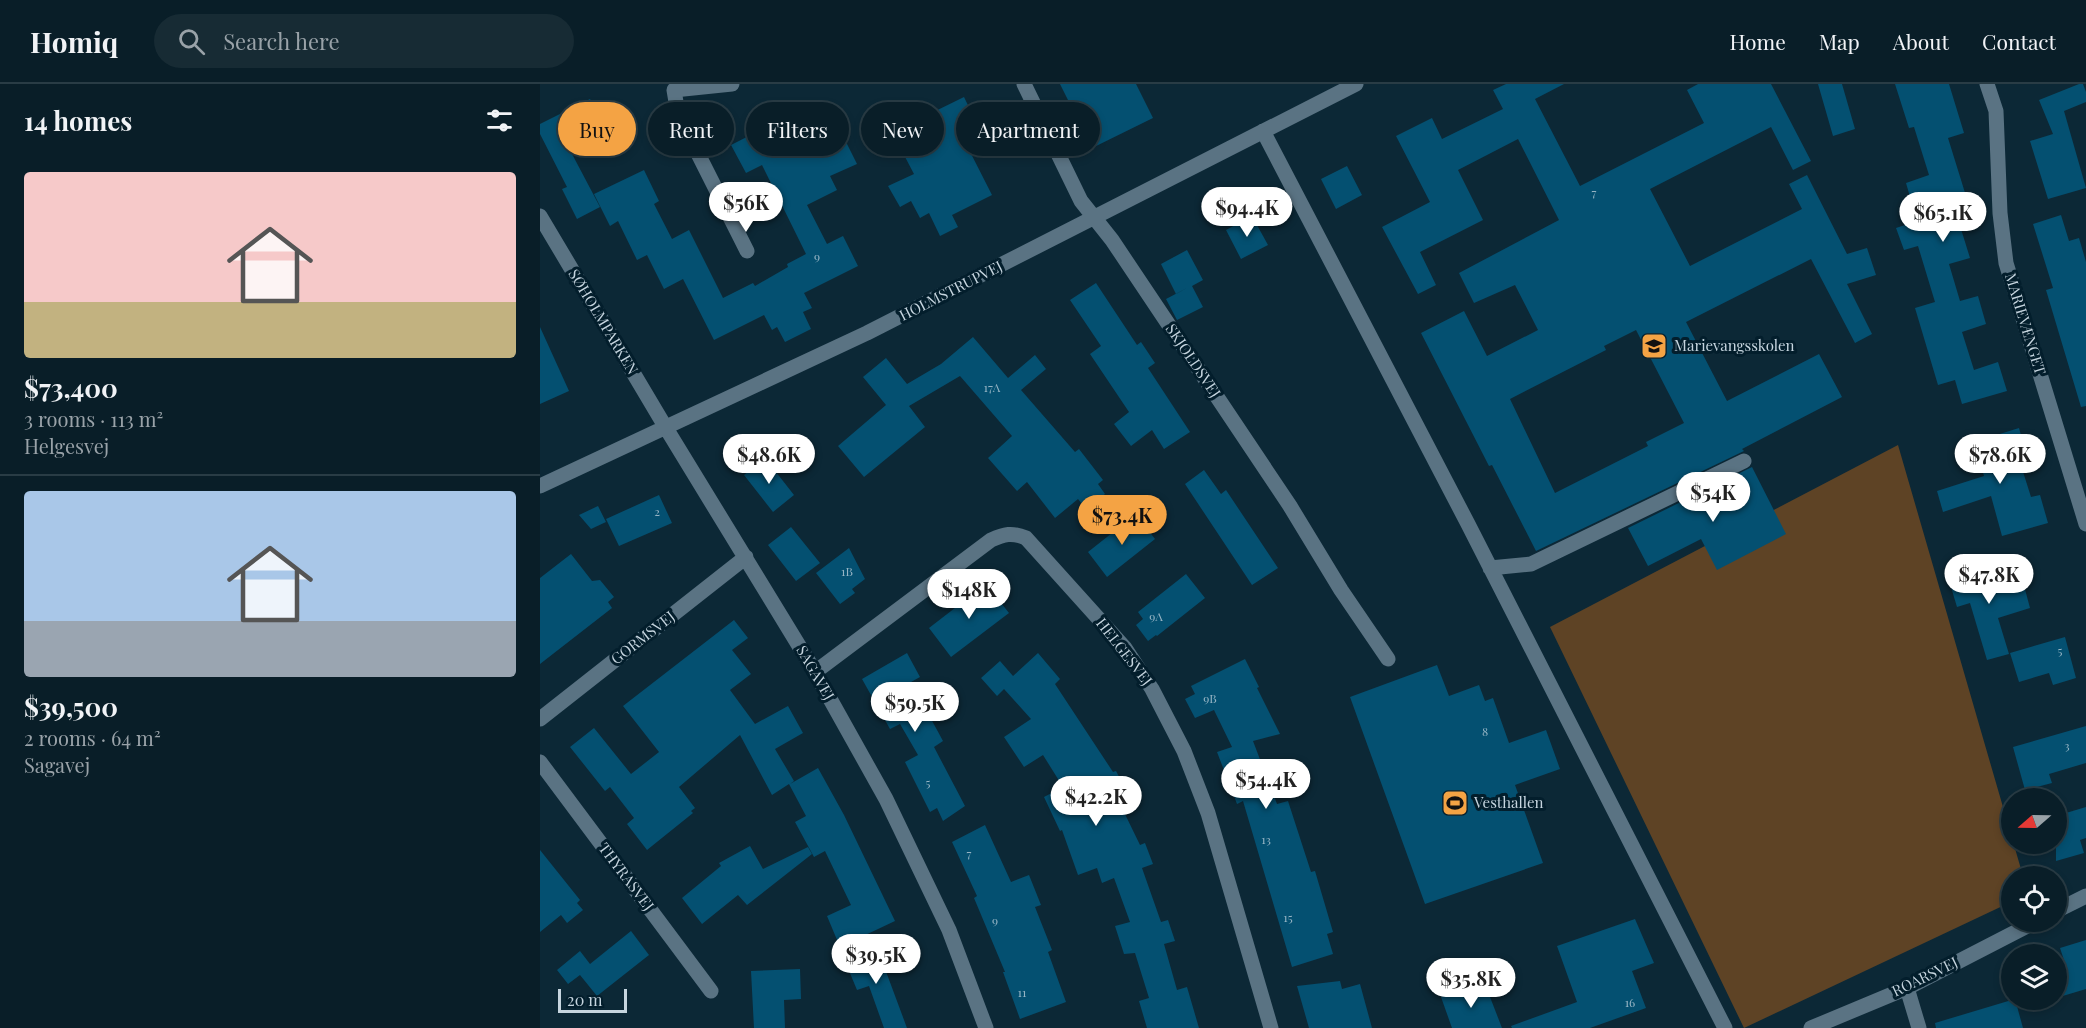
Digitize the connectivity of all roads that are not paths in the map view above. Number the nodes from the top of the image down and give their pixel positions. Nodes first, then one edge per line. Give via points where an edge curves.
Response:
1 (732, 84) edge
2 (1024, 84) edge
3 (1356, 84) edge
4 (1987, 84) edge
5 (1263, 131) junction
6 (540, 216) edge
7 (1095, 218) junction
8 (747, 251) dead end
9 (666, 428) junction
10 (1744, 461) dead end
11 (540, 486) edge
12 (2086, 524) edge
13 (746, 557) junction
14 (1490, 568) junction
15 (1388, 659) dead end
16 (815, 672) junction
17 (540, 719) edge
18 (540, 762) edge
19 (2086, 896) edge
20 (2067, 906) edge
21 (2015, 932) edge
22 (1907, 987) junction
23 (711, 992) dead end
24 (986, 1028) edge
25 (1271, 1028) edge
26 (1725, 1028) edge
27 (1811, 1028) edge
28 (1919, 1028) edge

1 - 8 street via 674,90 678,114
2 - 7 street, SKJOLDSVEJ via 1081,201
3 - 5 street, HOLMSTRUPVEJ
4 - 12 street, MARIEVÆNGET via 1996,111 2006,263
5 - 7 street, HOLMSTRUPVEJ
5 - 14 street
6 - 9 street, SØHOLMPARKEN
7 - 9 street, HOLMSTRUPVEJ via 867,333
7 - 15 street, SKJOLDSVEJ via 1290,506
9 - 11 street, HOLMSTRUPVEJ
9 - 13 street, SAGAVEJ
10 - 14 street via 1531,564
13 - 16 street, SAGAVEJ
13 - 17 street, GORMSVEJ
14 - 26 street
16 - 24 street, SAGAVEJ via 886,799 949,930
16 - 25 street, HELGESVEJ via 991,540 1015,533 1026,538 1125,648 1152,689 1184,751 1208,813
18 - 23 street, THYRASVEJ
19 - 20 street
21 - 22 street, ROARSVEJ
22 - 27 street, ROARSVEJ
22 - 28 street

